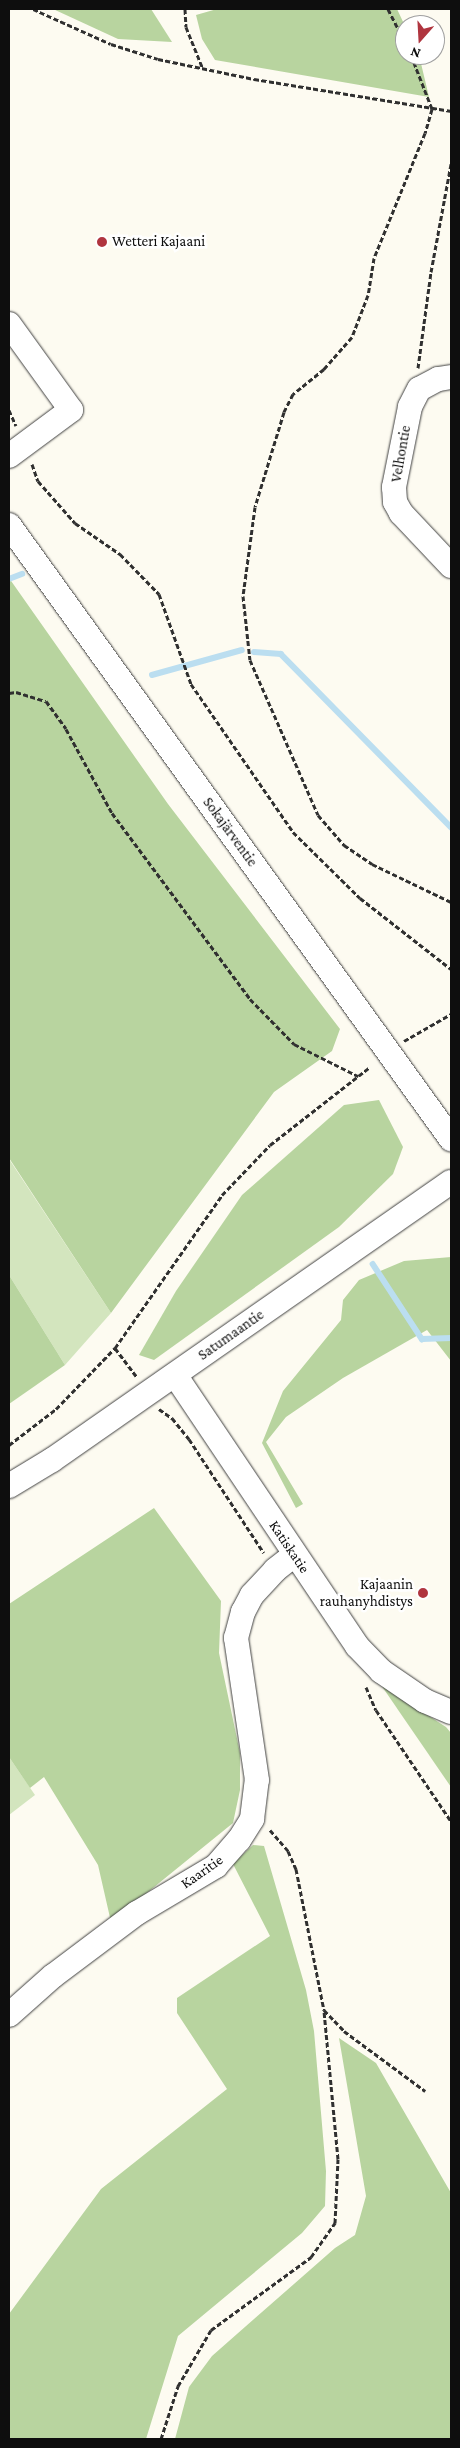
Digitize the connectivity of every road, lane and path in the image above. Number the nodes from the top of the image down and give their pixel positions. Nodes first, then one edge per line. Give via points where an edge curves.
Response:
1 (33, 9) edge
2 (184, 9) edge
3 (388, 9) edge
4 (395, 23) edge
5 (415, 65) edge
6 (203, 69) junction
7 (432, 109) junction
8 (451, 111) edge
9 (451, 164) edge
10 (9, 324) edge
11 (451, 378) edge
12 (419, 389) junction
13 (9, 410) edge
14 (17, 450) edge
15 (9, 526) edge
16 (451, 566) edge
17 (9, 694) edge
18 (451, 902) edge
19 (451, 969) edge
20 (451, 1014) edge
21 (398, 1044) dead end
22 (370, 1067) dead end
23 (358, 1076) junction
24 (451, 1139) edge
25 (451, 1182) edge
26 (115, 1348) junction
27 (175, 1375) junction
28 (148, 1393) junction
29 (9, 1445) edge
30 (9, 1486) edge
31 (294, 1555) junction
32 (275, 1570) junction
33 (365, 1682) dead end
34 (451, 1712) edge
35 (252, 1819) junction
36 (451, 1821) edge
37 (324, 2010) junction
38 (9, 2015) edge
39 (425, 2091) dead end
40 (161, 2439) edge

1 - 6 path via 111,44
2 - 6 path via 186,27
3 - 4 path
5 - 7 path
6 - 7 path
7 - 8 path
7 - 18 path via 374,258 368,295 352,337 324,368 293,394 284,412 255,507 243,596 250,660 318,815 344,844 372,864
9 - 12 path via 418,355
10 - 14 street via 71,410
11 - 12 street via 438,378
12 - 16 street, Velhontie via 410,407 394,487 395,502
13 - 14 path
14 - 19 path via 38,481 75,523 120,554 160,594 191,684 292,832 360,898
15 - 24 street, Sokajärventie
17 - 23 path via 16,692 46,701 66,729 112,813 250,999 294,1044
20 - 21 path
22 - 23 path
23 - 26 path via 270,1145 222,1195
25 - 27 street, Satumaantie
26 - 28 path
26 - 29 path via 56,1409
27 - 28 street, Satumaantie
27 - 31 street, Katiskatie
28 - 30 street, Satumaantie
28 - 32 path via 158,1408 172,1418 189,1439
31 - 32 street, Kaaritie
31 - 34 street, Katiskatie via 357,1646 381,1671 425,1701
32 - 35 street, Kaaritie via 252,1595 243,1612 236,1638 257,1780
33 - 36 path via 376,1710
35 - 37 path via 271,1830 288,1851 296,1869
35 - 38 street, Kaaritie via 216,1866 136,1913 53,1976
37 - 39 path via 344,2031
37 - 40 path via 338,2159 335,2223 311,2257 211,2330 178,2386

